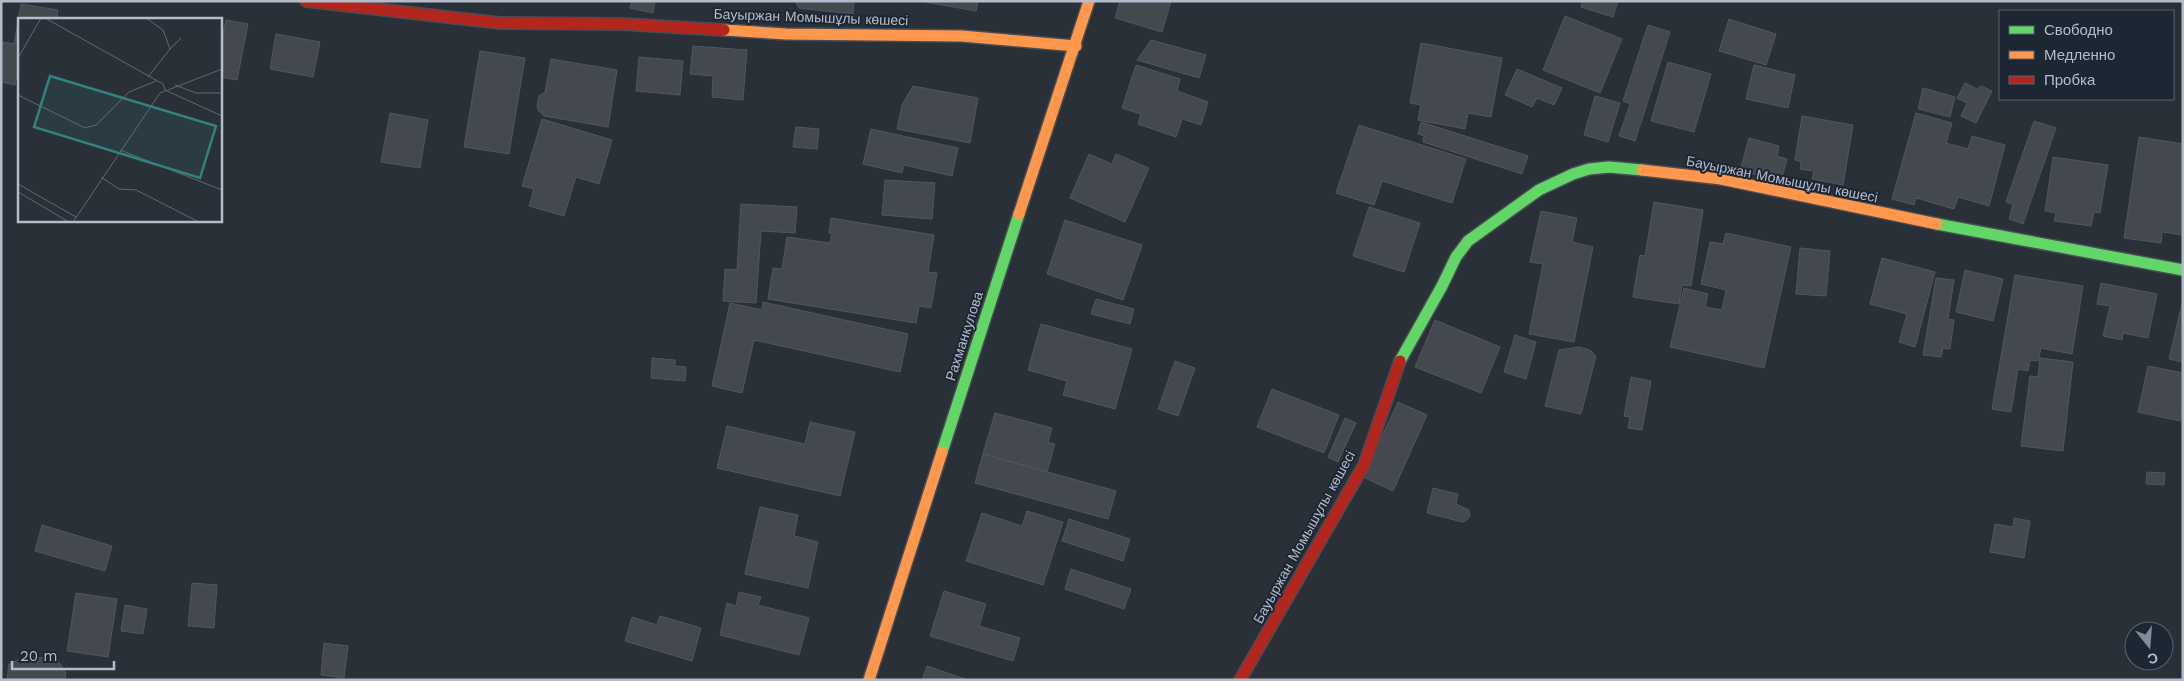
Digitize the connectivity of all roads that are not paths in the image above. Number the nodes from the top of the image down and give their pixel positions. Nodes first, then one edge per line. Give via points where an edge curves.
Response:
1 (306, 1) edge
2 (1089, 1) edge
3 (1076, 46) junction
4 (2183, 270) edge
5 (869, 680) edge
6 (1240, 680) edge

1 - 3 street, Бауыржан Момышұлы көшесі via 500,23 622,24 786,34 962,36
2 - 3 street, Рахманкулова
3 - 5 street, Рахманкулова
4 - 6 street, Бауыржан Момышұлы көшесі via 1870,211 1721,179 1609,167 1573,174 1539,190 1468,241 1456,257 1402,354 1364,465

